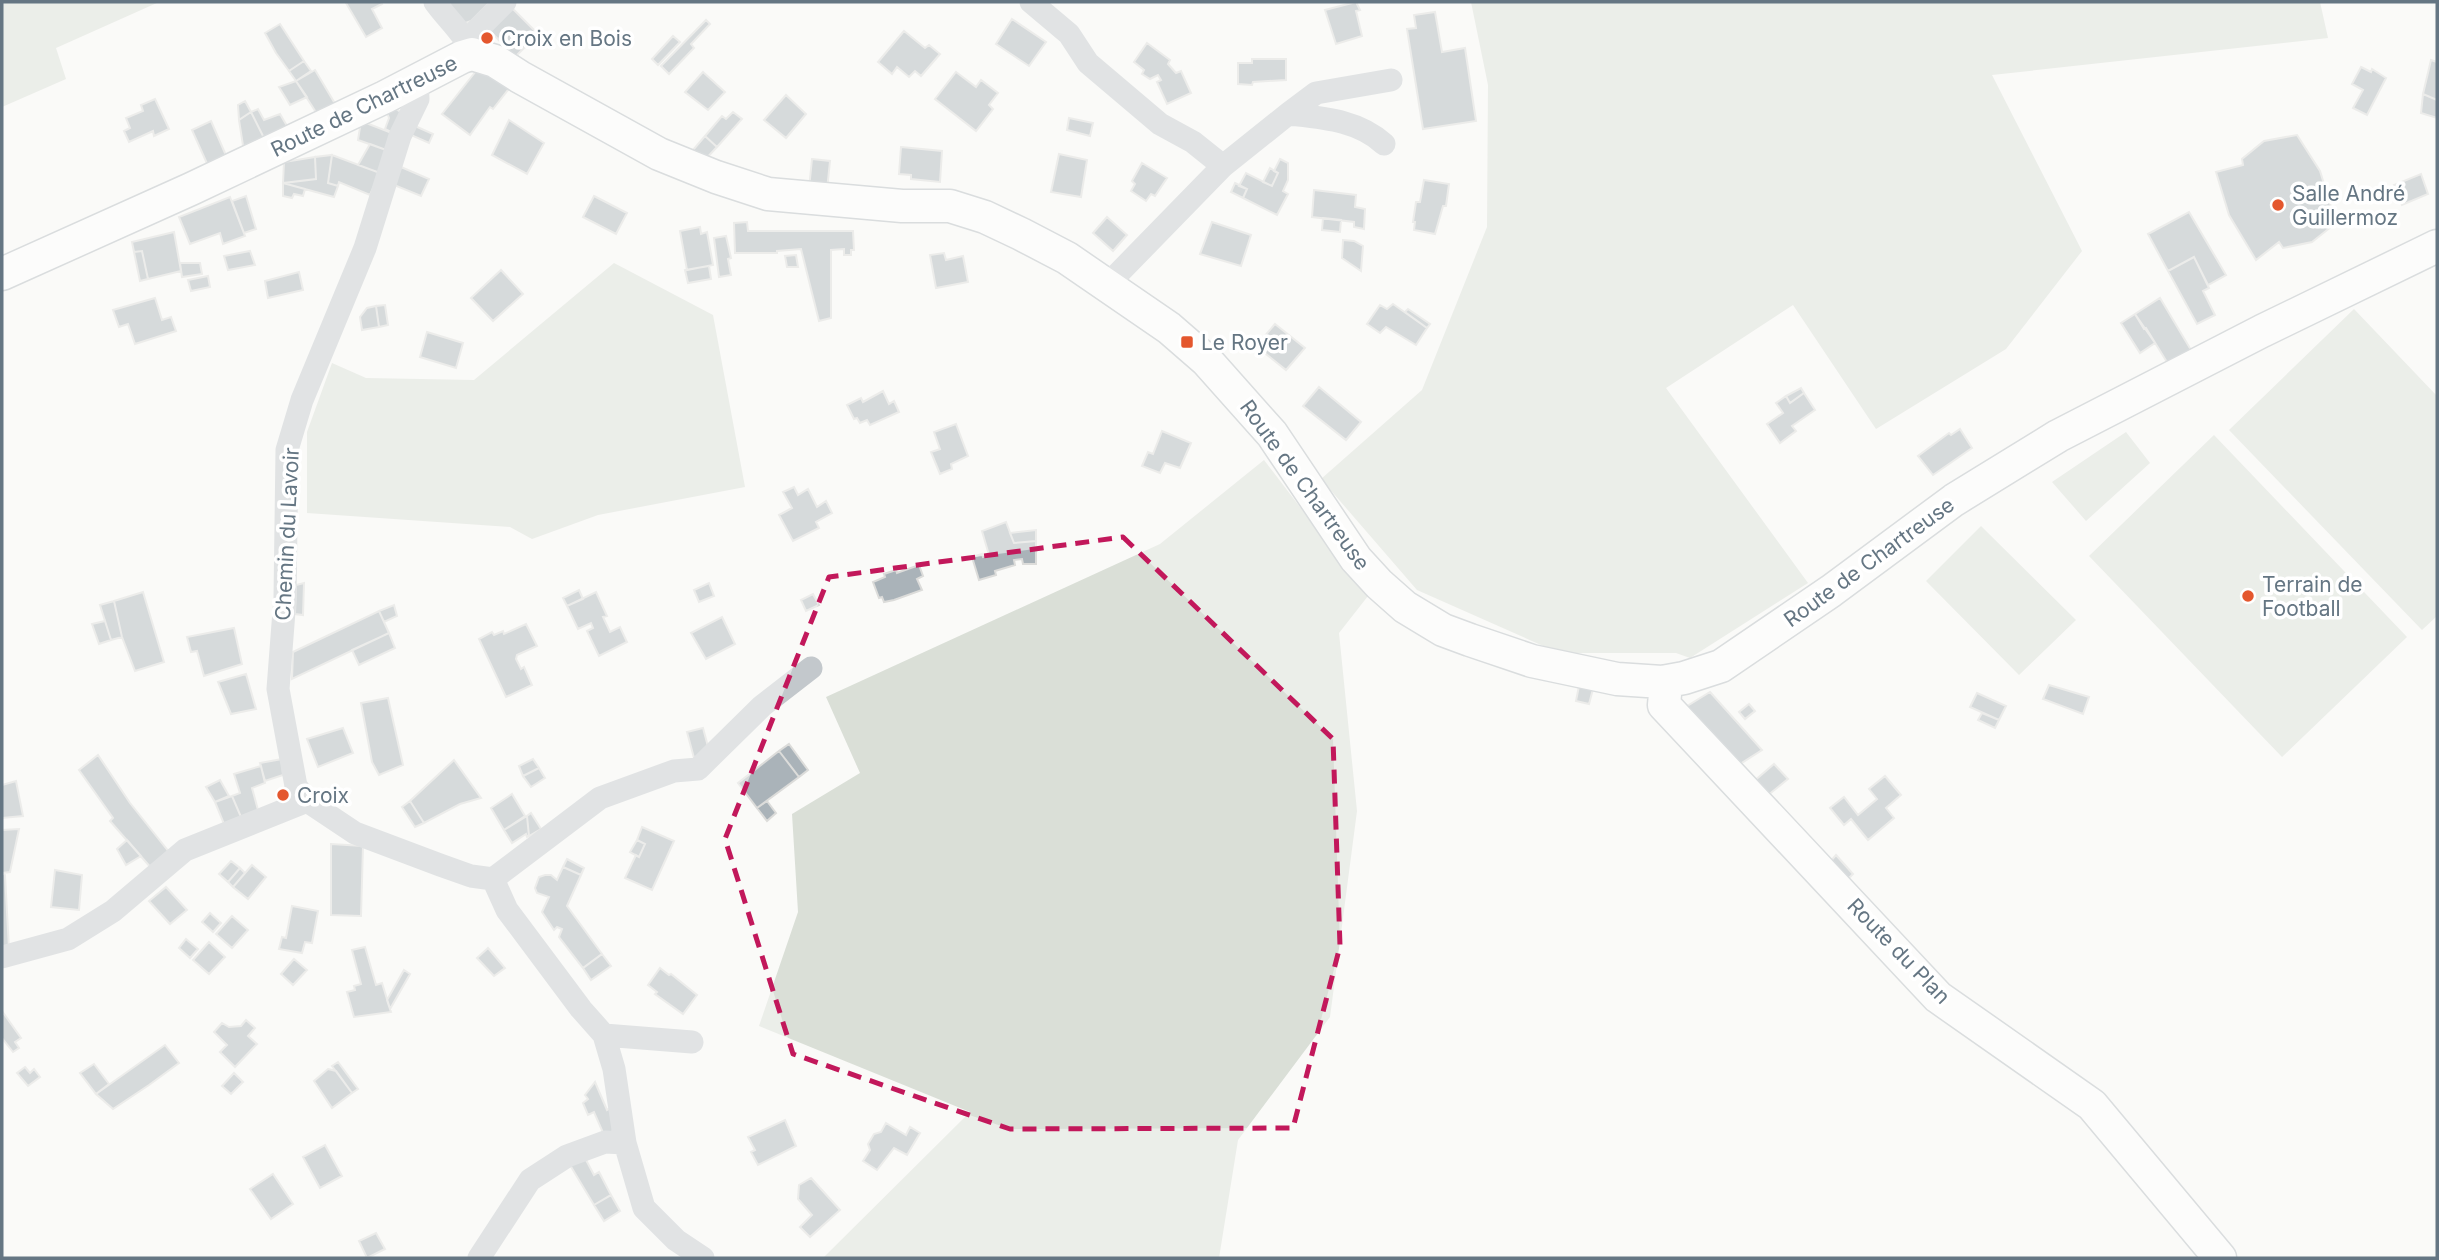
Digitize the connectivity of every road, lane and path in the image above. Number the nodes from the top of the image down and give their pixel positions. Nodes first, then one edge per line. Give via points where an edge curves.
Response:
1 (435, 2) edge
2 (505, 2) edge
3 (1031, 2) edge
4 (469, 46) junction
5 (1391, 80) dead end
6 (417, 81) junction
7 (1289, 114) junction
8 (1384, 144) dead end
9 (1223, 166) junction
10 (2437, 246) edge
11 (2, 274) edge
12 (1107, 285) junction
13 (811, 668) dead end
14 (1662, 682) junction
15 (307, 801) junction
16 (493, 879) junction
17 (2, 957) edge
18 (604, 1035) junction
19 (692, 1042) dead end
20 (625, 1143) junction
21 (479, 1258) edge
22 (704, 1258) edge
23 (2220, 1258) edge

1 - 4 street
2 - 4 street via 475,32
3 - 9 street via 1069,34 1088,63 1160,124
4 - 6 main road, Route de Chartreuse
4 - 12 main road, Route de Chartreuse via 659,154 716,177 768,194 877,205 950,206 1021,233
5 - 7 street via 1316,93
6 - 11 main road, Route de Chartreuse
6 - 15 street, Chemin du Lavoir via 418,100 400,136 365,248 302,400 288,450 278,689 296,786
7 - 8 street via 1335,119 1367,131
7 - 9 street
9 - 12 street
10 - 14 main road, Route de Chartreuse via 2058,436 1954,500 1831,592 1721,666
12 - 14 main road, Route de Chartreuse via 1187,342 1235,391 1272,434 1356,559 1405,607 1443,630 1532,661 1617,679
13 - 16 street via 762,706 698,769 674,771 600,798
14 - 23 main road, Route du Plan via 1664,705 1938,996 2092,1105
15 - 16 street via 355,833 471,876
15 - 17 street via 185,850 113,911 68,939
16 - 18 street via 507,910
18 - 19 street
18 - 20 street
20 - 21 street via 605,1142 567,1157 530,1180
20 - 22 street via 645,1208 676,1240

